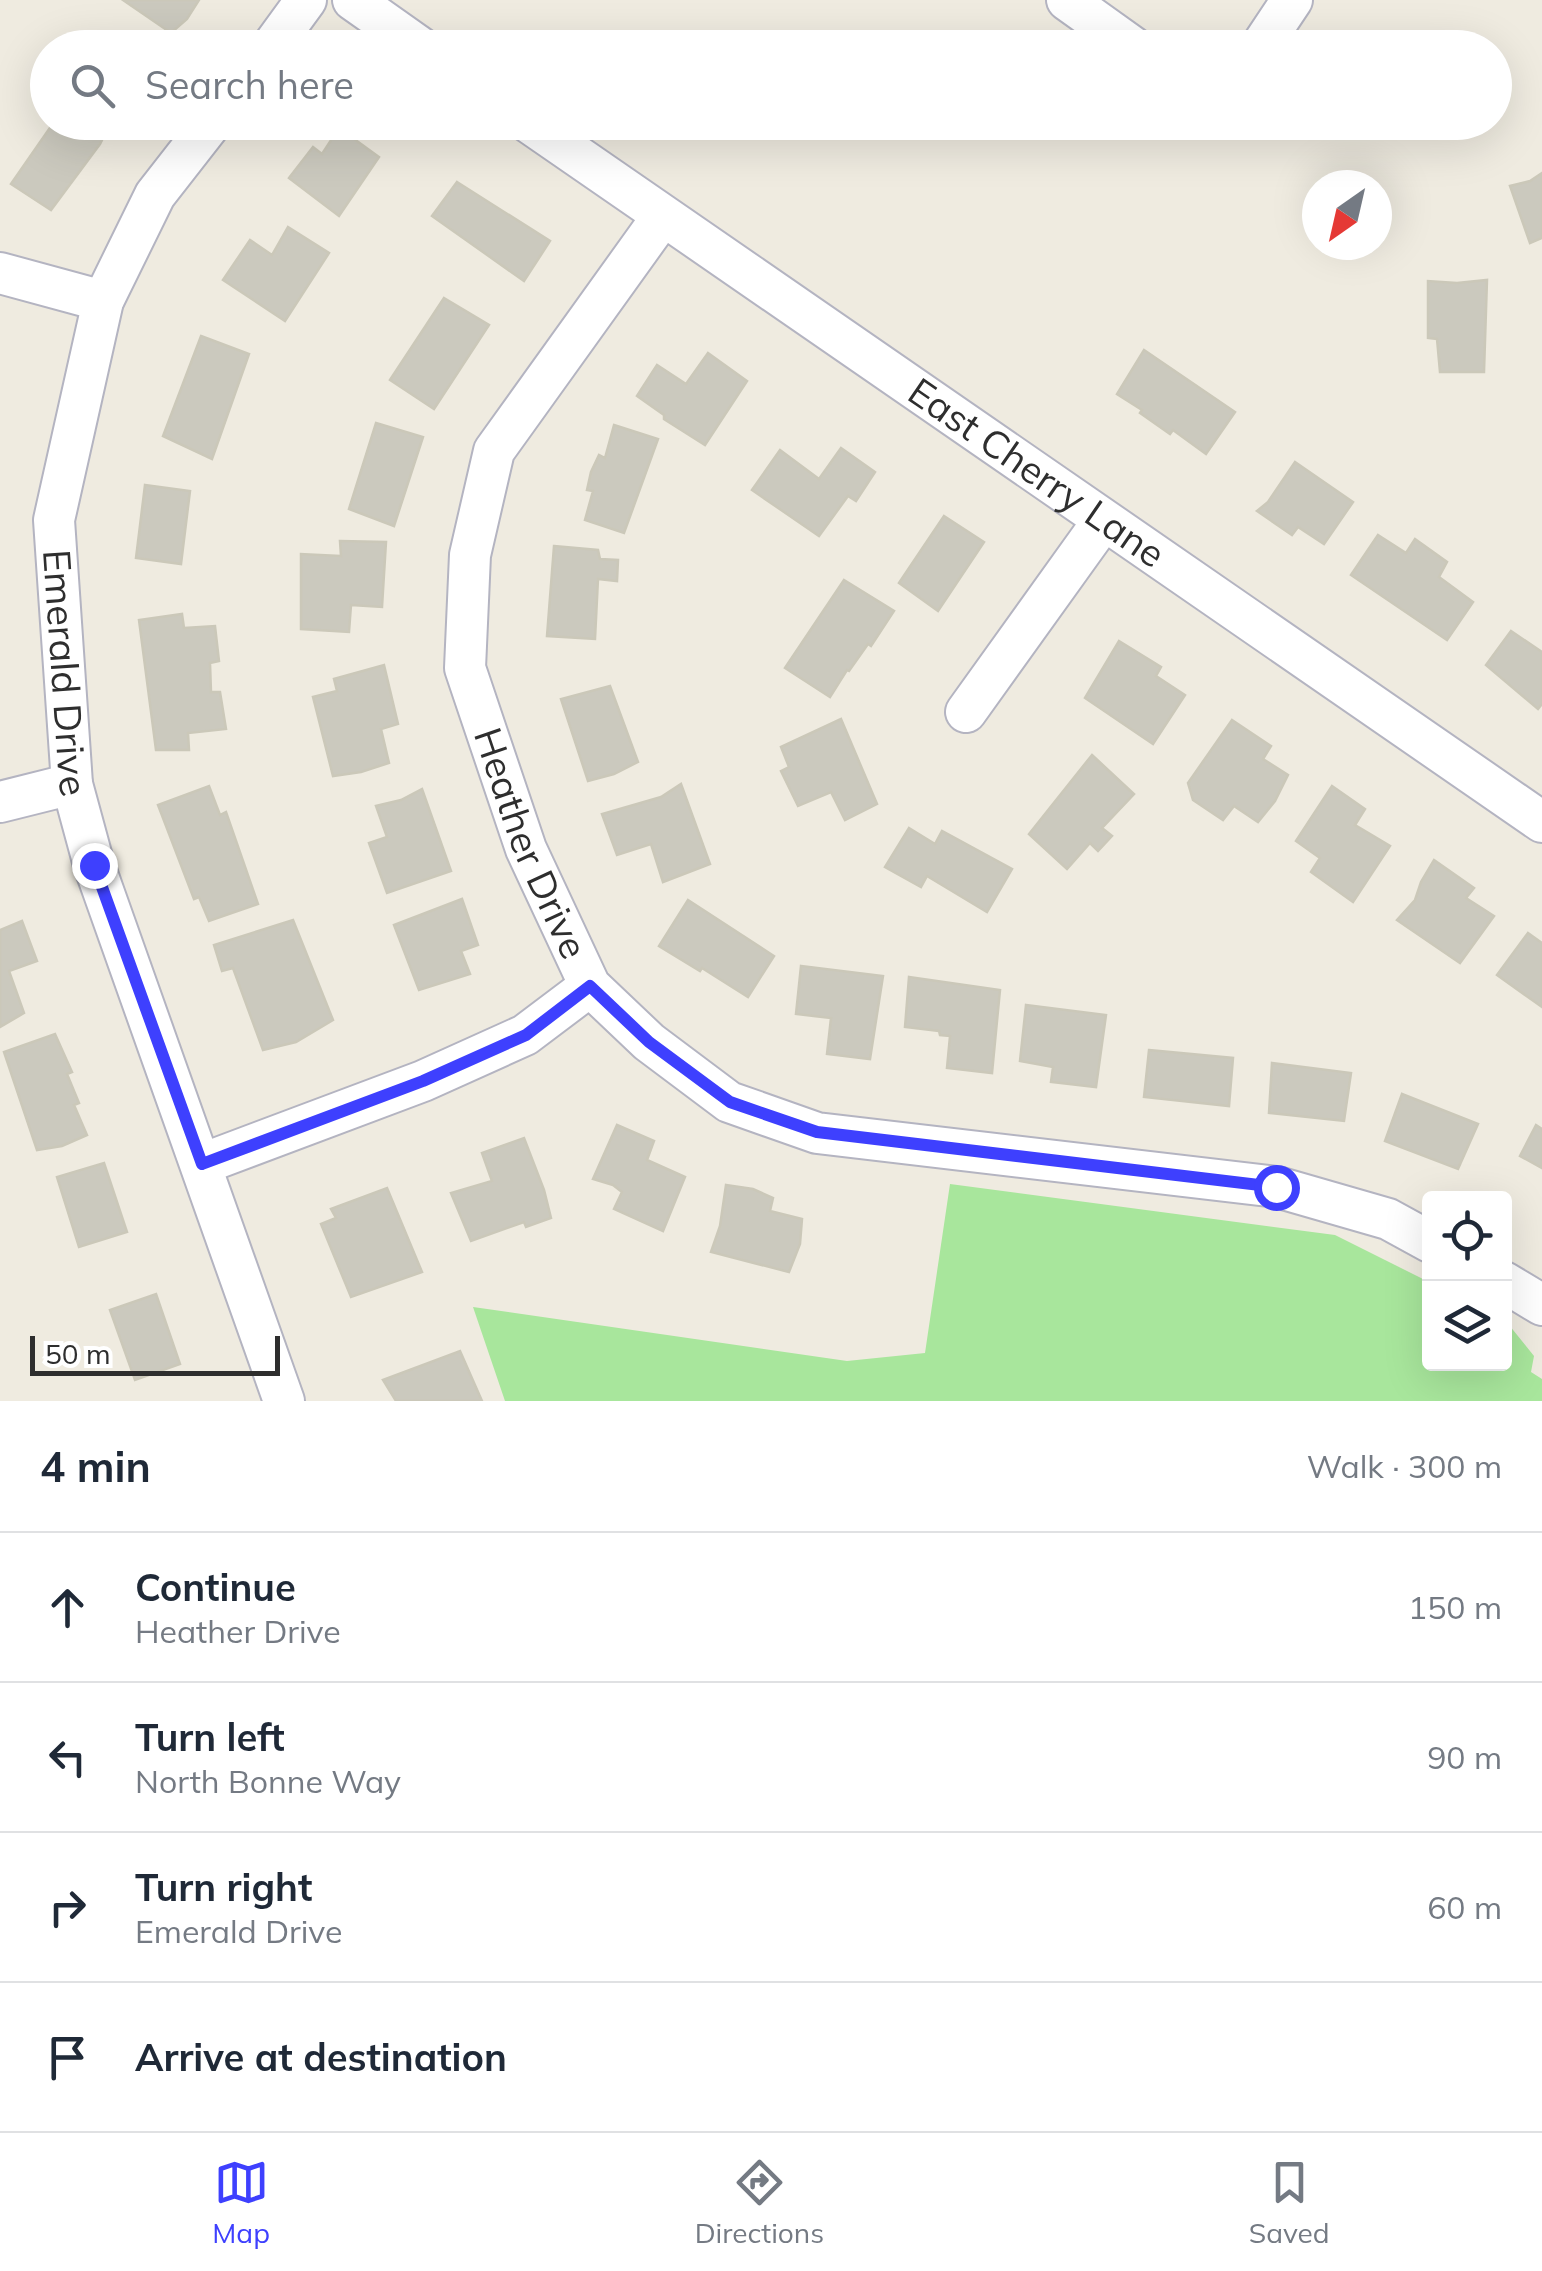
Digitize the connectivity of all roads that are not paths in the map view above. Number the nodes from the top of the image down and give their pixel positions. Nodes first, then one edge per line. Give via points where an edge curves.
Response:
1 (306, 0) edge
2 (353, 0) edge
3 (1067, 0) edge
4 (1292, 0) edge
5 (284, 30) edge
6 (396, 30) edge
7 (1109, 30) edge
8 (1272, 30) edge
9 (198, 140) edge
10 (553, 140) edge
11 (662, 217) junction
12 (0, 272) edge
13 (103, 301) junction
14 (1104, 521) junction
15 (966, 712) dead end
16 (72, 784) junction
17 (0, 802) edge
18 (1542, 822) edge
19 (590, 986) junction
20 (202, 1164) junction
21 (1422, 1238) edge
22 (1512, 1287) edge
23 (1542, 1305) edge
24 (284, 1401) edge

1 - 5 street
2 - 6 street
3 - 7 street
4 - 8 street
9 - 13 street, Emerald Drive via 154,196
10 - 11 street, East Cherry Lane
11 - 14 street, East Cherry Lane
11 - 19 street, Heather Drive via 494,451 470,555 465,668 526,849
12 - 13 street
13 - 16 street, Emerald Drive via 54,520
14 - 15 street
14 - 18 street, East Cherry Lane
16 - 17 street
16 - 20 street, Emerald Drive via 94,865
19 - 20 street via 526,1035
19 - 21 street, Heather Drive via 649,1042 730,1102 817,1132 1276,1187 1388,1219
20 - 24 street, Emerald Drive
22 - 23 street

